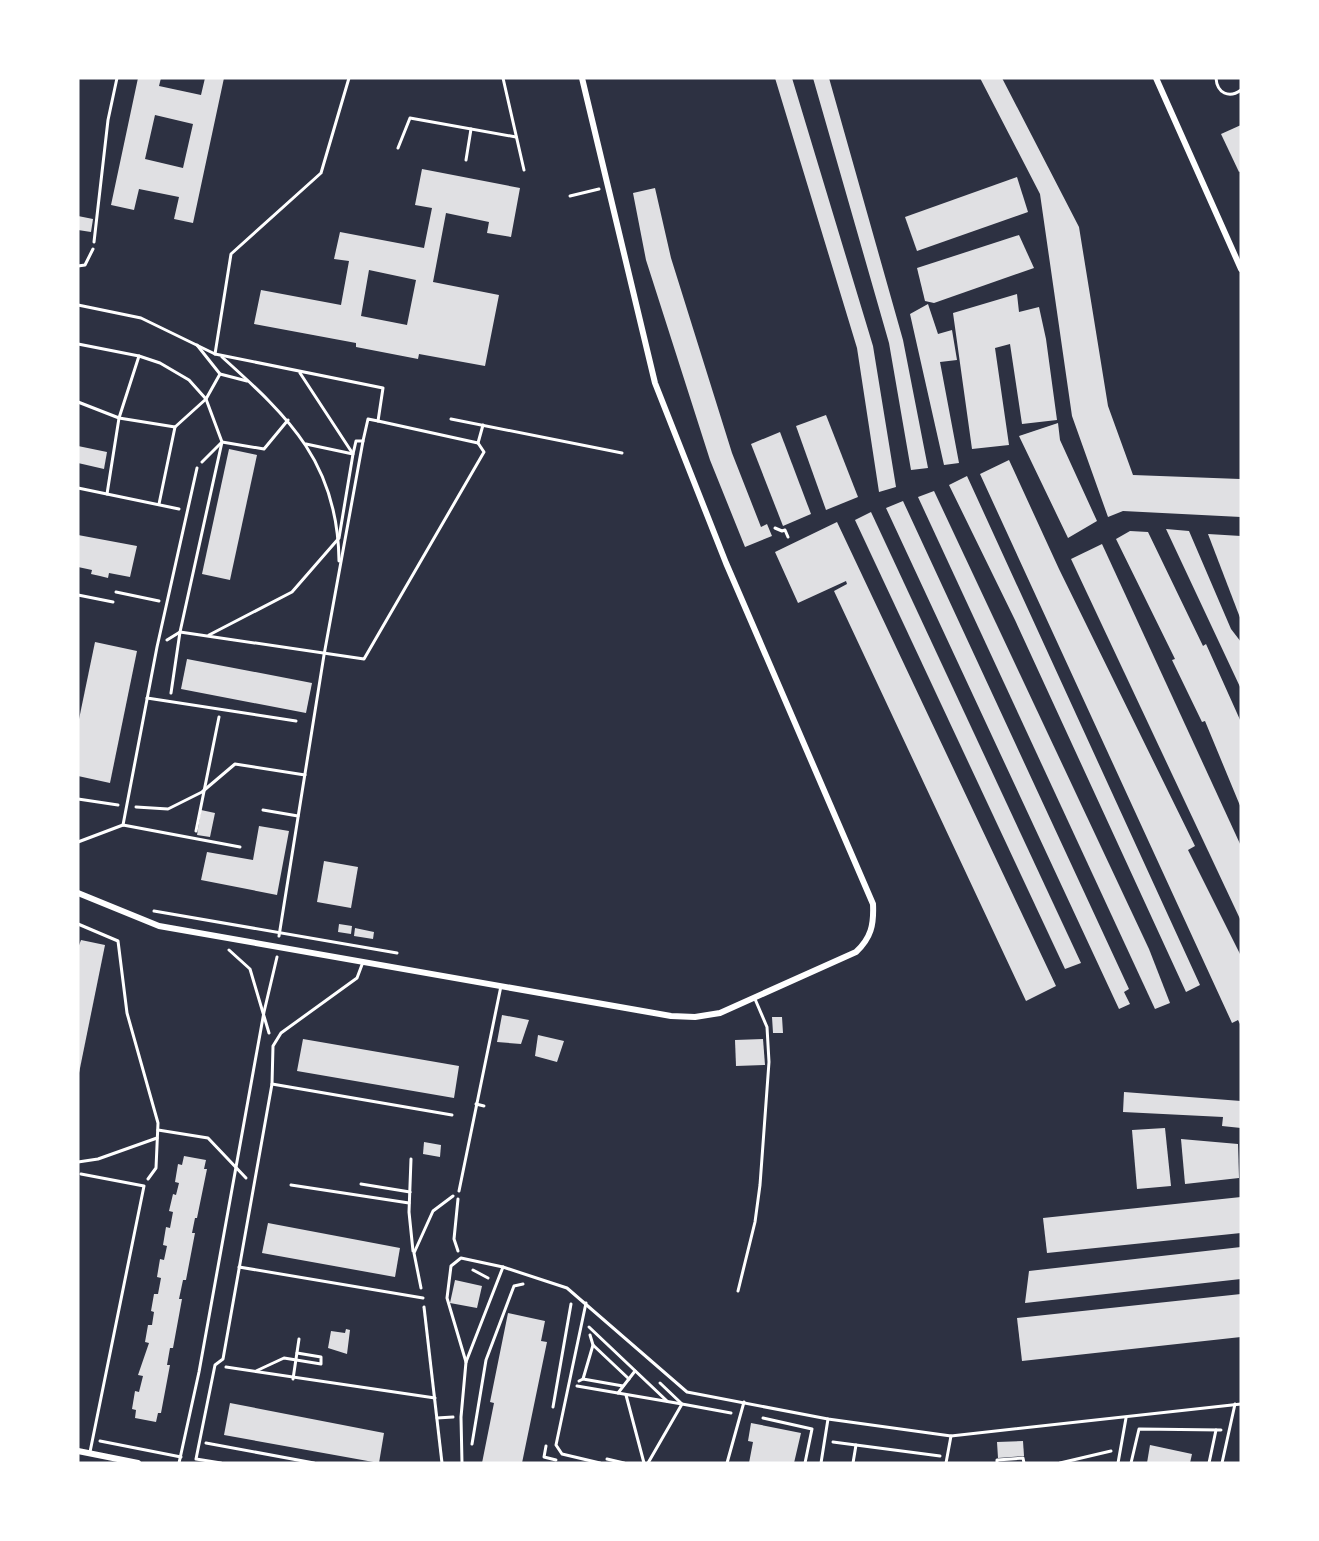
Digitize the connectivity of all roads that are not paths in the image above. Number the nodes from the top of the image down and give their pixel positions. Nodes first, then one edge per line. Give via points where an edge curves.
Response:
1 (582, 78) edge
2 (1156, 78) edge
3 (1216, 78) edge
4 (1241, 90) edge
5 (93, 249) road end
6 (78, 267) edge
7 (1241, 269) edge
8 (197, 468) road end
9 (78, 595) edge
10 (113, 602) dead end
11 (147, 698) junction
12 (296, 721) dead end
13 (123, 825) junction
14 (78, 842) edge
15 (240, 847) dead end
16 (78, 893) edge
17 (363, 962) junction
18 (501, 985) junction
19 (755, 999) junction
20 (272, 1084) junction
21 (476, 1104) junction
22 (484, 1106) dead end
23 (452, 1115) dead end
24 (81, 1174) dead end
25 (459, 1191) road end
26 (239, 1267) junction
27 (503, 1267) junction
28 (738, 1291) dead end
29 (423, 1298) road end
30 (586, 1303) junction
31 (466, 1362) junction
32 (744, 1402) junction
33 (1235, 1404) junction
34 (1241, 1404) edge
35 (1126, 1417) junction
36 (828, 1419) junction
37 (951, 1436) junction
38 (78, 1451) edge
39 (89, 1453) junction
40 (138, 1463) edge
41 (221, 1463) edge
42 (462, 1463) edge
43 (600, 1463) edge
44 (727, 1463) edge
45 (821, 1463) edge
46 (946, 1463) edge
47 (1118, 1463) edge
48 (1222, 1463) edge

1 - 19 street via 655,383 726,563 873,904 874,923 868,941 856,952
2 - 7 street
3 - 4 lane via 1217,87 1224,93
5 - 6 lane via 85,265
8 - 11 lane
9 - 10 lane
11 - 12 lane
11 - 13 lane
13 - 14 lane
13 - 15 lane
16 - 17 street via 159,926
17 - 18 street
17 - 20 lane via 357,978 281,1034 273,1046
18 - 19 street via 671,1016 720,1013
18 - 21 lane
19 - 28 lane via 767,1027 769,1062 755,1222
20 - 23 lane
20 - 26 lane
21 - 22 lane
21 - 25 lane
24 - 39 lane via 144,1186
26 - 29 lane
26 - 41 lane via 222,1359 214,1365 196,1458
27 - 30 lane via 567,1288
27 - 31 lane
27 - 31 lane via 461,1258 451,1266 447,1298
30 - 32 lane via 687,1392
30 - 43 lane via 555,1445 562,1454
31 - 42 lane
32 - 36 lane
32 - 44 lane
33 - 34 lane
33 - 35 lane
33 - 48 lane
35 - 37 lane
35 - 47 lane
36 - 37 lane
36 - 45 lane
37 - 46 lane
38 - 39 street
39 - 40 street

